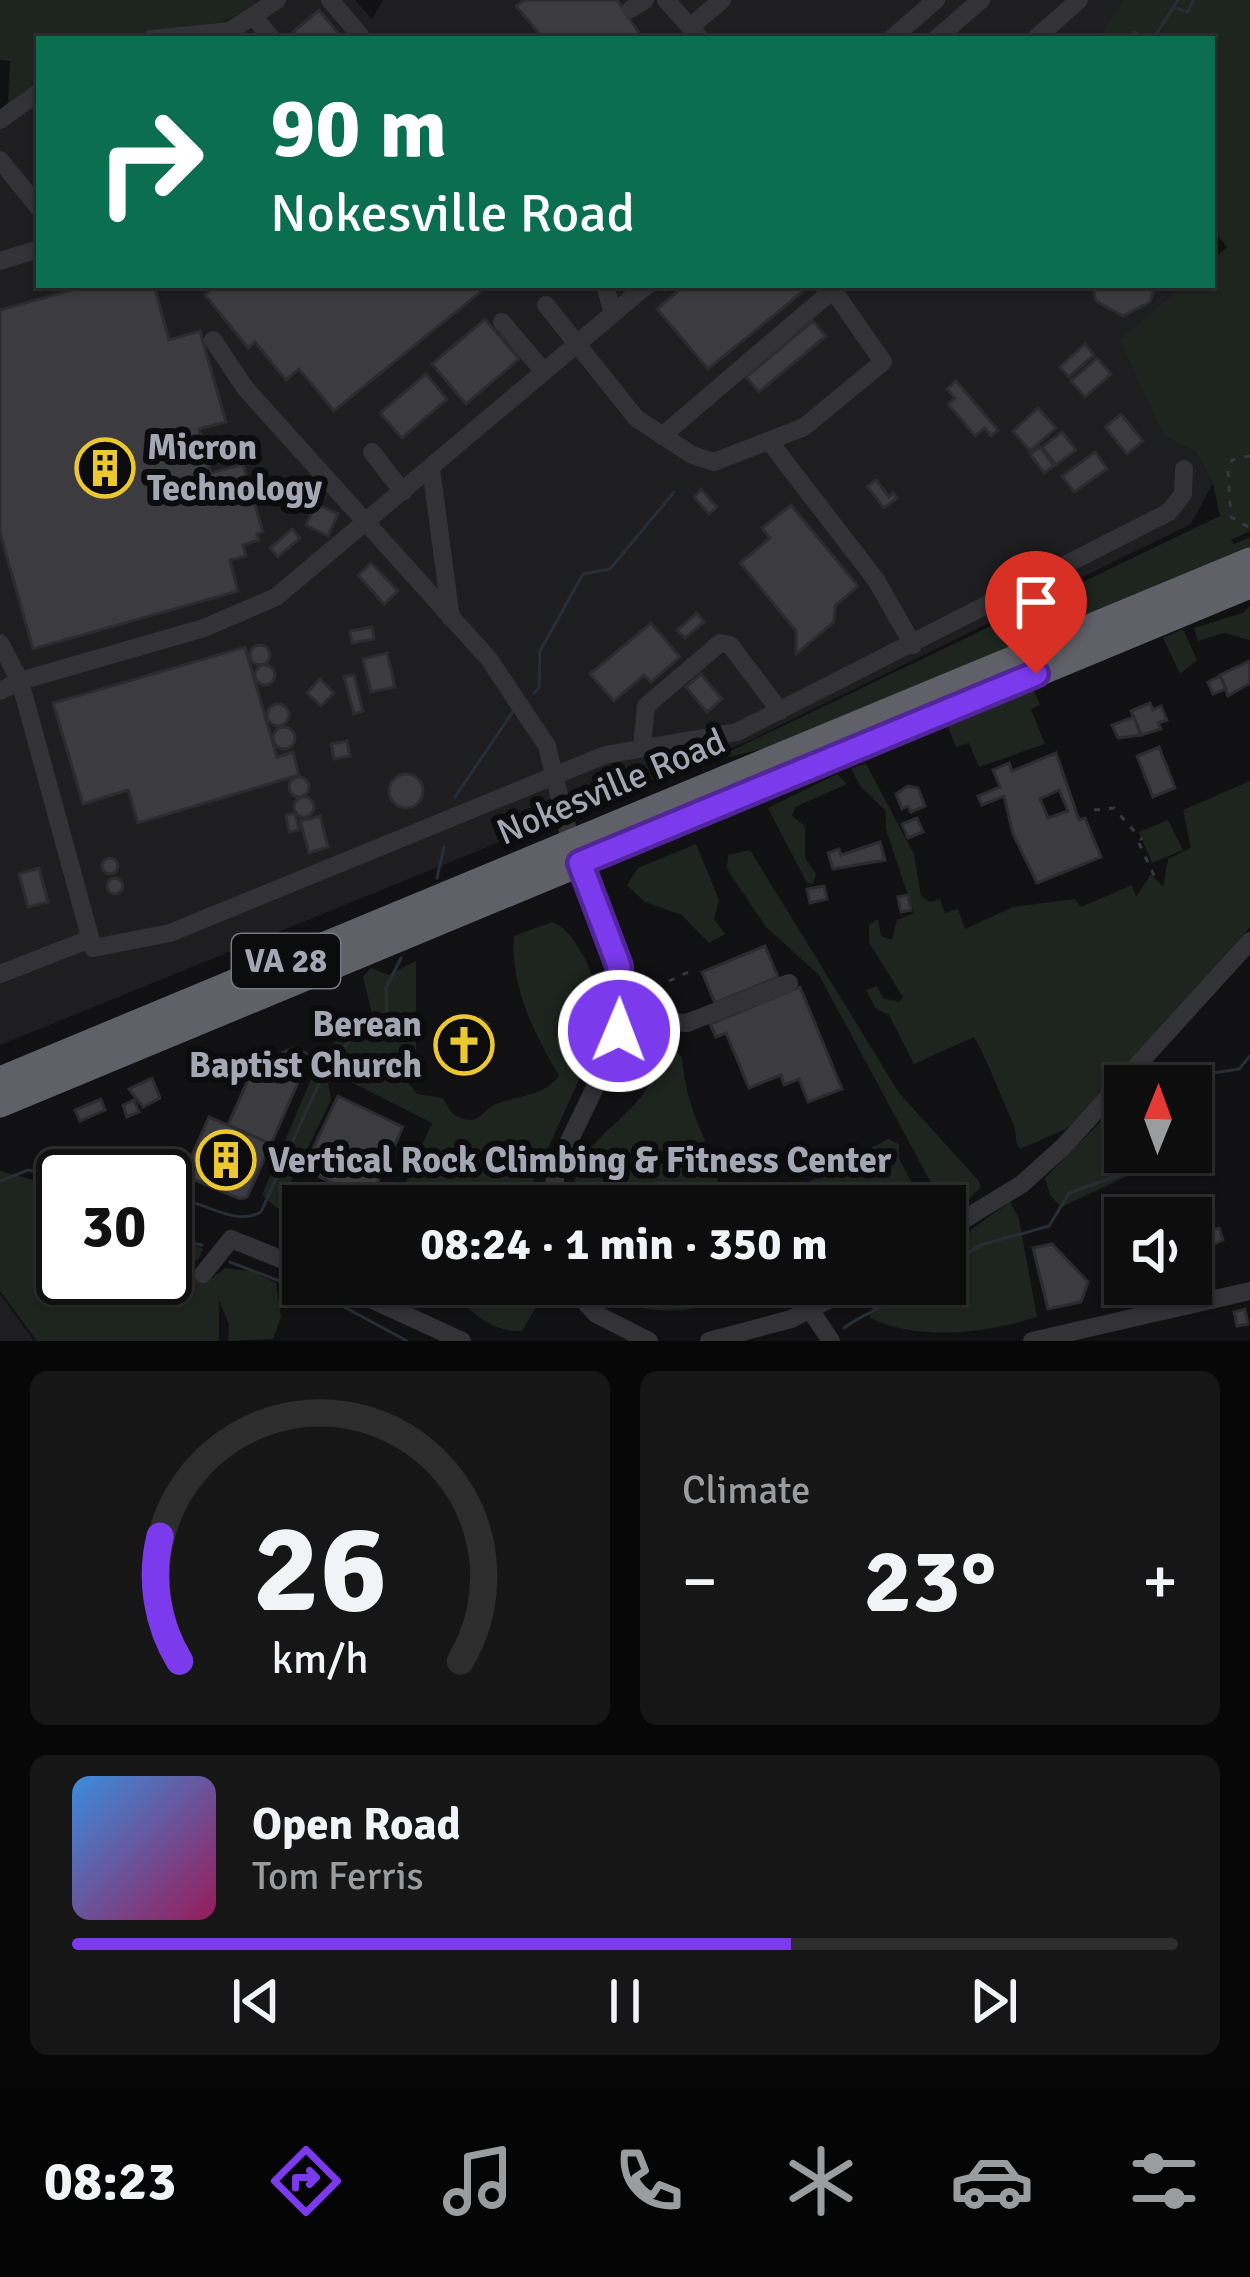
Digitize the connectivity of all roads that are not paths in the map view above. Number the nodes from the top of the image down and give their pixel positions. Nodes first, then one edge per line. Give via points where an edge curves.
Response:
1 (277, 0) edge
2 (330, 0) edge
3 (666, 0) edge
4 (722, 0) edge
5 (936, 0) edge
6 (981, 0) edge
7 (1079, 0) edge
8 (255, 18) junction
9 (958, 32) edge
10 (695, 33) edge
11 (360, 35) dead end
12 (181, 36) edge
13 (270, 36) edge
14 (894, 36) edge
15 (1038, 36) edge
16 (36, 94) edge
17 (0, 120) edge
18 (0, 160) edge
19 (36, 204) edge
20 (36, 250) edge
21 (0, 261) edge
22 (606, 288) edge
23 (643, 288) edge
24 (835, 288) edge
25 (547, 305) dead end
26 (613, 314) junction
27 (502, 322) dead end
28 (213, 340) dead end
29 (576, 345) junction
30 (544, 372) junction
31 (662, 436) junction
32 (769, 441) junction
33 (372, 452) dead end
34 (430, 469) junction
35 (1184, 469) dead end
36 (403, 492) junction
37 (367, 525) junction
38 (1250, 560) edge
39 (1250, 585) edge
40 (451, 617) junction
41 (0, 644) edge
42 (913, 645) junction
43 (20, 681) junction
44 (0, 691) edge
45 (930, 705) junction
46 (780, 711) junction
47 (642, 746) junction
48 (553, 777) junction
49 (576, 853) junction
50 (90, 939) junction
51 (1250, 941) edge
52 (0, 974) edge
53 (789, 982) dead end
54 (621, 1019) junction
55 (0, 1080) edge
56 (0, 1104) edge
57 (552, 1185) edge
58 (966, 1218) edge
59 (282, 1259) edge
60 (203, 1274) dead end
61 (1250, 1291) edge
62 (384, 1305) edge
63 (588, 1305) edge
64 (822, 1305) edge
65 (811, 1311) junction
66 (614, 1335) edge
67 (462, 1341) edge
68 (649, 1341) edge
69 (709, 1341) edge
70 (831, 1341) edge
71 (1032, 1341) edge

1 - 8 street
2 - 11 street
3 - 10 street
4 - 10 street
5 - 14 street
6 - 9 street
7 - 15 street
8 - 12 street via 230,31
8 - 13 street
16 - 17 street
18 - 19 street
20 - 21 street
22 - 26 street
23 - 26 street
24 - 31 street
24 - 32 street via 883,362 804,427
25 - 29 street
26 - 29 street
27 - 30 street
28 - 37 street via 245,388
29 - 30 street
29 - 31 street via 636,418
30 - 34 street
31 - 32 street via 715,462
32 - 42 street via 876,580
33 - 36 street
34 - 36 street
34 - 40 street
35 - 42 street via 1184,494 1169,512
36 - 37 street
37 - 40 street
37 - 43 street via 254,610
38 - 45 highway, Nokesville Road / VA 28
39 - 45 highway, Nokesville Road / VA 28
40 - 48 street via 538,726
41 - 43 street
42 - 46 street
43 - 44 street
43 - 50 street
45 - 49 highway, Nokesville Road / VA 28
46 - 47 street via 718,739
46 - 47 street via 730,645 720,643 646,706
47 - 48 street
48 - 49 street
48 - 50 street via 170,933 92,948
49 - 54 street via 616,956
49 - 55 highway, Nokesville Road / VA 28
49 - 56 highway, Nokesville Road / VA 28
50 - 52 street
51 - 58 street via 1038,1171
53 - 54 street via 687,1023
54 - 57 street
59 - 60 street via 234,1239
61 - 71 street
62 - 67 street
63 - 66 street
64 - 65 street
65 - 69 street
65 - 70 street
66 - 68 street

